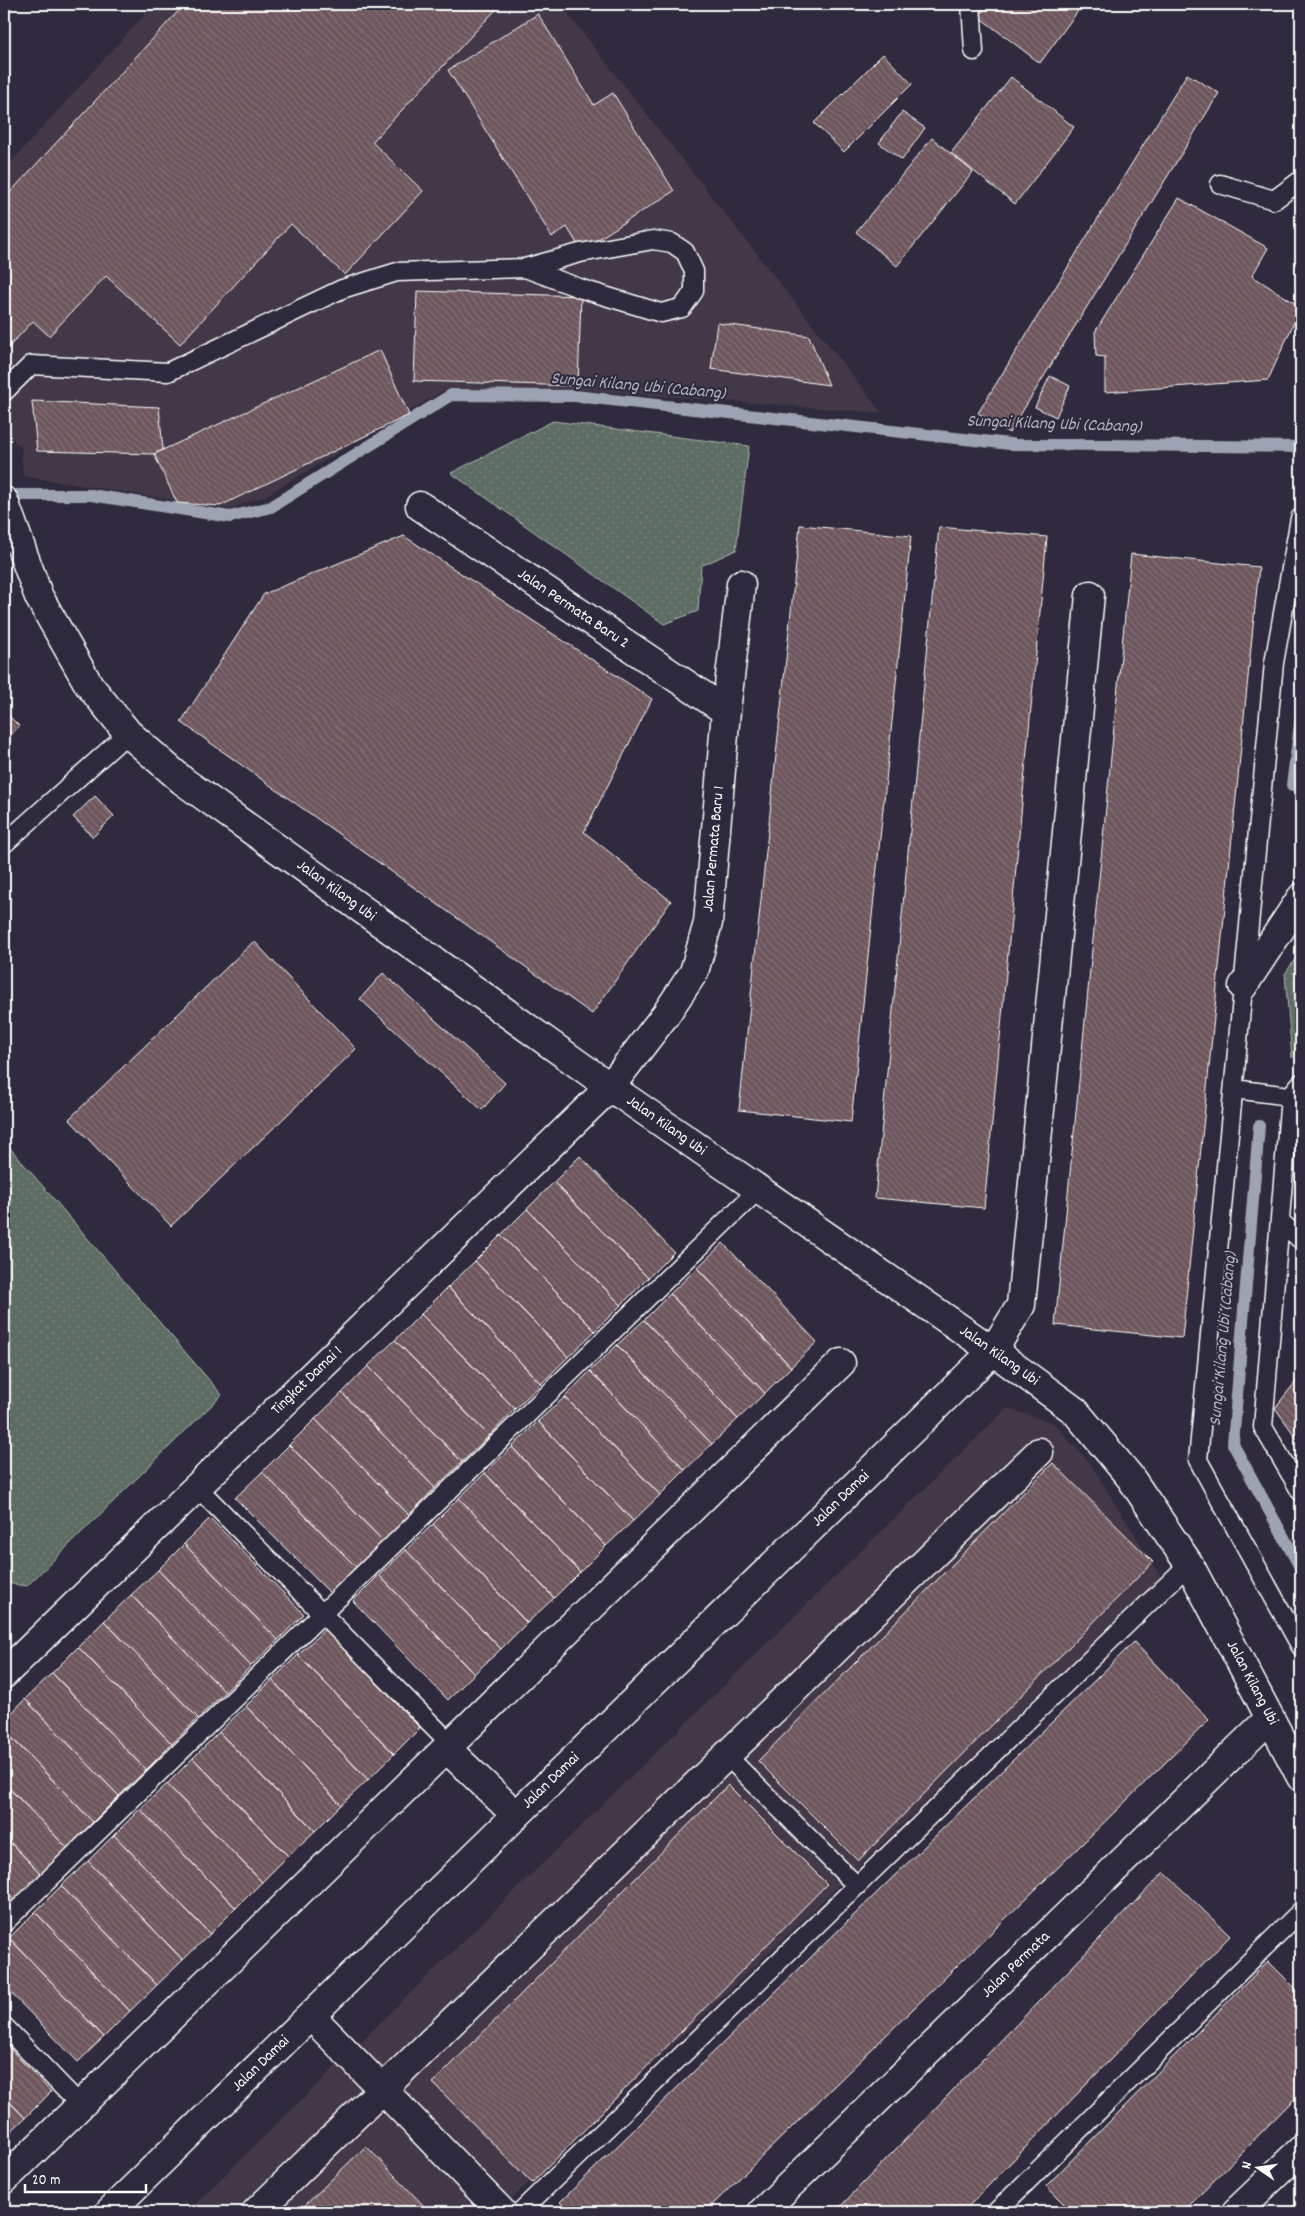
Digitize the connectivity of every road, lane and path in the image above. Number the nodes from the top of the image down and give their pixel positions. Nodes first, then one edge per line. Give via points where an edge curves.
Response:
1 (971, 4) edge
2 (974, 51) dead end
3 (1301, 180) edge
4 (1220, 184) dead end
5 (525, 268) junction
6 (4, 392) edge
7 (4, 501) edge
8 (420, 506) dead end
9 (1300, 518) edge
10 (741, 584) dead end
11 (1090, 595) dead end
12 (726, 711) junction
13 (128, 733) junction
14 (4, 844) edge
15 (1301, 898) edge
16 (1243, 986) junction
17 (610, 1087) junction
18 (1234, 1089) junction
19 (1296, 1090) edge
20 (758, 1190) junction
21 (1281, 1222) junction
22 (1301, 1240) edge
23 (993, 1350) junction
24 (841, 1363) dead end
25 (1039, 1452) dead end
26 (197, 1487) junction
27 (1301, 1492) edge
28 (1190, 1564) junction
29 (321, 1612) junction
30 (1301, 1647) edge
31 (4, 1674) edge
32 (1270, 1718) junction
33 (448, 1746) junction
34 (727, 1756) junction
35 (1301, 1777) edge
36 (516, 1815) junction
37 (857, 1886) junction
38 (1301, 1911) edge
39 (4, 1923) edge
40 (311, 2016) junction
41 (4, 2026) edge
42 (382, 2089) junction
43 (80, 2105) junction
44 (1301, 2150) edge
45 (4, 2180) edge
46 (109, 2212) edge
47 (256, 2212) edge
48 (502, 2212) edge
49 (520, 2212) edge
50 (762, 2212) edge
51 (996, 2212) edge
52 (1236, 2212) edge

1 - 2 lane
3 - 4 lane via 1274,200
5 - 5 lane via 661,312 682,308 694,291 694,271 685,252 672,243 653,240 580,253
5 - 6 lane via 397,272 342,289 168,372 31,365
7 - 13 street, Jalan Kilang Ubi via 39,597 89,685
8 - 12 street, Jalan Permata Baru 2
9 - 16 lane via 1274,663
10 - 12 street, Jalan Permata Baru 1
11 - 23 street, Jalan Damai via 1021,1305
12 - 17 street, Jalan Permata Baru 1 via 708,923 694,972
13 - 14 lane
13 - 17 street, Jalan Kilang Ubi via 183,781
15 - 16 street
16 - 18 lane
17 - 20 street, Jalan Kilang Ubi
17 - 26 street, Tingkat Damai 1
18 - 19 lane
18 - 30 lane via 1198,1460
19 - 21 lane
20 - 23 street, Jalan Kilang Ubi
20 - 29 lane
21 - 22 lane
21 - 27 lane via 1263,1427
23 - 28 street, Jalan Kilang Ubi via 1075,1411 1130,1477
23 - 36 street, Jalan Damai
24 - 33 street
25 - 34 street
26 - 29 lane
26 - 31 street, Tingkat Damai 1
28 - 32 street, Jalan Kilang Ubi
28 - 37 lane
29 - 33 lane
29 - 39 lane
32 - 35 street, Jalan Kilang Ubi
32 - 50 street, Jalan Permata
33 - 36 street
33 - 43 street
34 - 37 lane
34 - 42 street
36 - 40 street, Jalan Damai
37 - 49 lane
38 - 51 lane
40 - 42 street
40 - 46 street, Jalan Damai
41 - 43 lane
42 - 47 street
42 - 48 street
43 - 45 street
44 - 52 street

